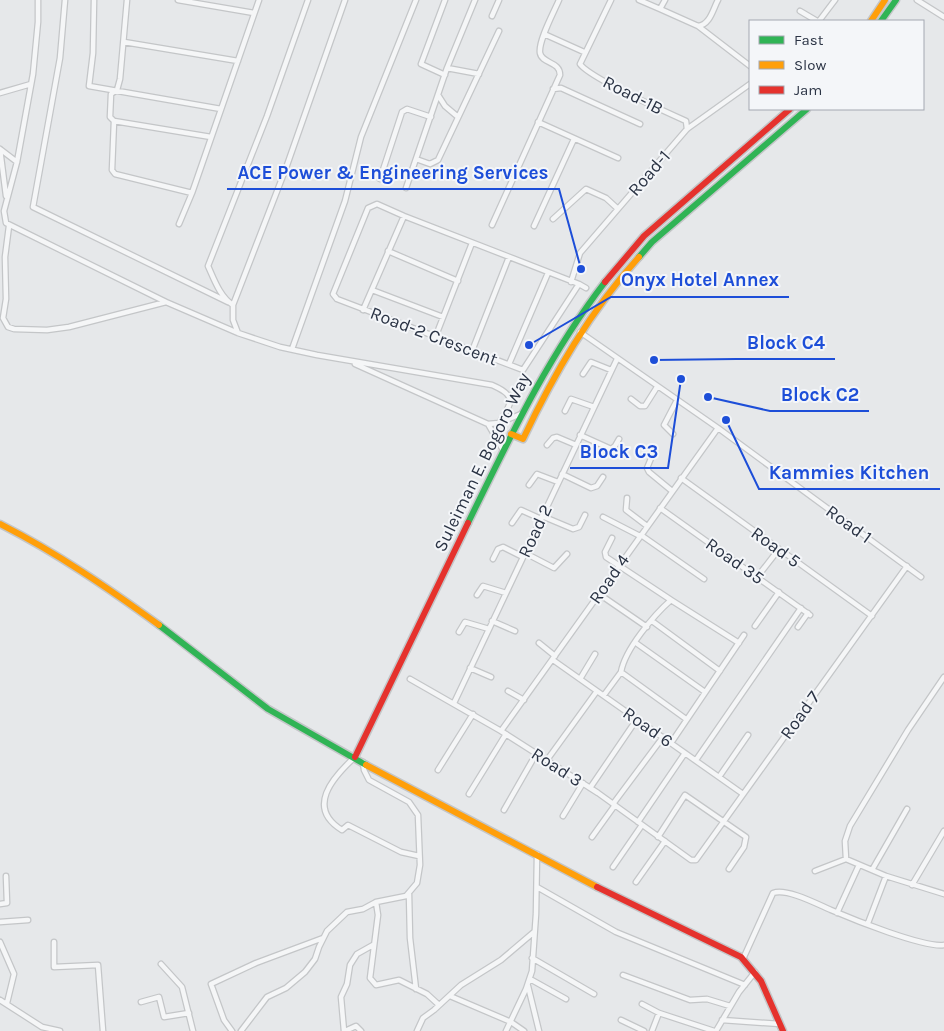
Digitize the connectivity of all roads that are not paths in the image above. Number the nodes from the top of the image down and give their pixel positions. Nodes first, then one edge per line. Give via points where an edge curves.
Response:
1 (38, 0) edge
2 (65, 0) edge
3 (127, 0) edge
4 (178, 0) edge
5 (259, 0) edge
6 (308, 0) edge
7 (345, 0) edge
8 (416, 0) edge
9 (445, 0) edge
10 (475, 0) edge
11 (499, 0) edge
12 (559, 0) edge
13 (611, 0) edge
14 (639, 0) edge
15 (665, 0) edge
16 (718, 0) edge
17 (835, 0) edge
18 (886, 0) edge
19 (896, 0) edge
20 (917, 0) edge
21 (93, 1) edge
22 (660, 9) junction
23 (800, 11) dead end
24 (254, 13) junction
25 (492, 16) dead end
26 (944, 17) edge
27 (816, 20) edge
28 (819, 20) edge
29 (872, 20) edge
30 (882, 20) edge
31 (698, 26) junction
32 (499, 30) dead end
33 (544, 34) junction
34 (124, 42) junction
35 (584, 52) junction
36 (238, 61) junction
37 (749, 65) edge
38 (447, 68) junction
39 (445, 74) junction
40 (479, 74) junction
41 (31, 84) junction
42 (749, 85) edge
43 (553, 89) junction
44 (117, 90) junction
45 (0, 93) edge
46 (438, 95) junction
47 (222, 109) junction
48 (789, 110) edge
49 (805, 110) edge
50 (430, 117) junction
51 (458, 117) junction
52 (114, 121) junction
53 (538, 122) junction
54 (640, 124) dead end
55 (687, 129) junction
56 (211, 137) junction
57 (574, 139) junction
58 (0, 149) edge
59 (618, 158) dead end
60 (416, 159) junction
61 (17, 162) junction
62 (380, 179) dead end
63 (406, 188) dead end
64 (192, 193) junction
65 (6, 200) junction
66 (618, 209) junction
67 (404, 216) junction
68 (553, 219) dead end
69 (179, 224) dead end
70 (492, 225) dead end
71 (9, 226) junction
72 (534, 226) dead end
73 (472, 243) junction
74 (388, 251) junction
75 (509, 257) junction
76 (548, 272) junction
77 (458, 281) junction
78 (570, 282) junction
79 (578, 284) junction
80 (586, 288) dead end
81 (372, 290) junction
82 (6, 299) junction
83 (166, 302) junction
84 (0, 304) edge
85 (230, 304) junction
86 (363, 310) junction
87 (443, 317) junction
88 (580, 332) junction
89 (238, 333) junction
90 (435, 338) junction
91 (292, 350) junction
92 (472, 352) junction
93 (616, 359) junction
94 (347, 360) junction
95 (509, 364) junction
96 (611, 370) junction
97 (583, 374) dead end
98 (657, 387) junction
99 (631, 400) dead end
100 (677, 400) junction
101 (594, 408) junction
102 (564, 411) dead end
103 (521, 414) junction
104 (499, 423) junction
105 (488, 424) junction
106 (718, 428) junction
107 (511, 434) junction
108 (673, 434) dead end
109 (580, 436) junction
110 (619, 439) dead end
111 (547, 445) dead end
112 (576, 445) junction
113 (503, 450) junction
114 (652, 456) dead end
115 (562, 474) junction
116 (603, 477) dead end
117 (681, 478) junction
118 (558, 482) junction
119 (529, 485) dead end
120 (672, 491) junction
121 (627, 498) dead end
122 (660, 508) junction
123 (585, 515) dead end
124 (542, 517) junction
125 (602, 517) dead end
126 (512, 523) dead end
127 (0, 524) edge
128 (647, 526) junction
129 (640, 536) junction
130 (612, 538) dead end
131 (779, 549) junction
132 (566, 554) dead end
133 (524, 555) junction
134 (493, 559) dead end
135 (620, 565) junction
136 (907, 566) junction
137 (758, 576) junction
138 (922, 577) dead end
139 (704, 579) dead end
140 (779, 592) junction
141 (506, 593) junction
142 (599, 594) junction
143 (477, 595) dead end
144 (672, 600) junction
145 (801, 608) junction
146 (872, 616) junction
147 (492, 621) junction
148 (652, 621) junction
149 (755, 626) dead end
150 (647, 627) junction
151 (798, 627) dead end
152 (489, 629) junction
153 (515, 631) dead end
154 (459, 632) dead end
155 (744, 635) dead end
156 (539, 643) dead end
157 (636, 643) junction
158 (739, 644) junction
159 (595, 654) dead end
160 (554, 658) junction
161 (470, 668) junction
162 (720, 671) junction
163 (621, 672) junction
164 (491, 677) dead end
165 (944, 677) edge
166 (410, 679) dead end
167 (580, 679) junction
168 (508, 691) dead end
169 (597, 691) junction
170 (705, 692) junction
171 (604, 696) junction
172 (524, 700) junction
173 (454, 703) junction
174 (473, 714) junction
175 (637, 719) junction
176 (686, 719) junction
177 (503, 732) junction
178 (748, 735) dead end
179 (663, 737) junction
180 (671, 743) junction
181 (685, 753) junction
182 (536, 754) junction
183 (355, 757) junction
184 (547, 760) junction
185 (696, 760) junction
186 (363, 762) junction
187 (438, 770) dead end
188 (719, 777) junction
189 (582, 783) junction
190 (590, 788) junction
191 (469, 794) dead end
192 (743, 794) junction
193 (614, 805) junction
194 (907, 809) dead end
195 (504, 810) dead end
196 (563, 816) dead end
197 (724, 821) junction
198 (640, 823) junction
199 (944, 831) edge
200 (592, 836) dead end
201 (658, 837) junction
202 (665, 841) junction
203 (537, 854) junction
204 (419, 856) junction
205 (846, 859) junction
206 (691, 860) joint
207 (859, 865) junction
208 (613, 867) dead end
209 (729, 869) dead end
210 (872, 870) junction
211 (815, 871) dead end
212 (6, 876) dead end
213 (886, 876) junction
214 (636, 882) dead end
215 (912, 885) junction
216 (537, 888) junction
217 (409, 894) junction
218 (944, 894) edge
219 (376, 902) junction
220 (0, 904) edge
221 (837, 913) junction
222 (28, 920) dead end
223 (0, 922) edge
224 (868, 923) junction
225 (534, 932) junction
226 (323, 938) junction
227 (0, 942) edge
228 (54, 942) dead end
229 (373, 945) junction
230 (944, 945) edge
231 (532, 958) junction
232 (743, 959) junction
233 (162, 964) dead end
234 (755, 972) junction
235 (623, 975) dead end
236 (529, 982) junction
237 (745, 985) junction
238 (416, 989) junction
239 (594, 994) dead end
240 (450, 996) junction
241 (566, 999) dead end
242 (0, 1000) edge
243 (141, 1002) dead end
244 (7, 1003) junction
245 (642, 1004) dead end
246 (439, 1005) junction
247 (730, 1006) junction
248 (189, 1013) junction
249 (659, 1013) junction
250 (621, 1020) dead end
251 (722, 1020) junction
252 (510, 1022) junction
253 (782, 1028) edge
254 (60, 1031) edge
255 (103, 1031) edge
256 (193, 1031) edge
257 (232, 1031) edge
258 (241, 1031) edge
259 (344, 1031) edge
260 (361, 1031) edge
261 (417, 1031) edge
262 (506, 1031) edge
263 (524, 1031) edge
264 (539, 1031) edge
265 (644, 1031) edge
266 (652, 1031) edge
267 (715, 1031) edge

1 - 41 street
2 - 85 street via 60,58 33,207
3 - 34 street
4 - 24 street
5 - 24 street
6 - 85 street via 208,266
7 - 85 street via 286,168
8 - 91 street via 360,137 345,201
9 - 39 street via 421,64
10 - 38 street
11 - 25 street
12 - 33 street
13 - 35 street
14 - 22 street
15 - 22 street
16 - 31 street via 708,20 703,26
17 - 28 street
18 - 29 main road
19 - 30 main road
20 - 26 street
21 - 44 street via 94,53 89,86
22 - 31 street
23 - 27 street
24 - 36 street
31 - 37 street
32 - 40 street
33 - 35 street
33 - 43 street via 540,53 560,70
34 - 36 street
34 - 44 street
35 - 55 street, Road-1B via 580,64 583,68 686,121
36 - 47 street
38 - 39 street
38 - 40 street
39 - 46 street
40 - 51 street
41 - 45 street
41 - 61 street
42 - 55 street, Road-1
43 - 53 street
43 - 54 street via 561,88
44 - 47 street
44 - 52 street via 111,94 110,118
46 - 50 street
46 - 51 street
47 - 56 street
48 - 103 main road, Suleiman E. Bogoro Way via 630,251 581,313
49 - 88 main road, Suleiman E. Bogoro Way via 652,242 608,292
50 - 60 street
50 - 62 street via 407,109 402,112
51 - 60 street via 436,162 430,164
52 - 56 street
52 - 64 street via 111,162 115,174
53 - 57 street
53 - 70 street
55 - 66 street, Road-1
56 - 64 street
57 - 59 street
57 - 72 street
58 - 61 street
58 - 65 street
60 - 63 street
61 - 65 street
64 - 69 street
65 - 71 street via 4,218
66 - 68 street via 606,198 586,189
66 - 78 street, Road-1 via 580,253
67 - 73 street
67 - 74 street
67 - 86 street, Road-2 Crescent via 377,204 368,208 333,294 334,298
71 - 82 street via 5,257
71 - 83 street
73 - 75 street
73 - 77 street
74 - 77 street
74 - 81 street
75 - 76 street
75 - 92 street
76 - 78 street
76 - 95 street
77 - 87 street
78 - 79 street
79 - 80 street
79 - 95 street, Road-2 Crescent via 526,368 520,370
81 - 86 street
81 - 87 street
82 - 83 street via 4,322 24,330 69,327
82 - 84 street
83 - 89 street
85 - 89 street
86 - 90 street, Road-2 Crescent
87 - 90 street
88 - 93 street, Road 1
88 - 107 main road, Suleiman E. Bogoro Way via 523,439
89 - 91 street
90 - 92 street, Road-2 Crescent
91 - 94 street
92 - 95 street, Road-2 Crescent
93 - 96 street, Road 2
93 - 98 street, Road 1
94 - 104 street via 492,385 505,391 511,403
94 - 105 street
96 - 97 street via 591,362
96 - 101 street, Road 2
98 - 99 street via 644,406
98 - 100 street, Road 1
100 - 106 street, Road 1
100 - 108 street via 664,425
101 - 102 street via 571,400
101 - 109 street, Road 2
103 - 104 street
103 - 107 main road, Suleiman E. Bogoro Way
104 - 105 street
105 - 113 street
106 - 117 street, Road 4
106 - 136 street, Road 1
107 - 113 main road, Suleiman E. Bogoro Way
109 - 110 street via 611,449
109 - 112 street, Road 2
111 - 112 street via 557,437
112 - 115 street, Road 2
113 - 183 main road, Suleiman E. Bogoro Way
114 - 120 street via 647,470
115 - 116 street via 591,488 597,486
115 - 118 street, Road 2
117 - 120 street, Road 4
117 - 131 street, Road 5
118 - 119 street via 537,474
118 - 124 street, Road 2
120 - 122 street, Road 4
121 - 128 street via 626,510
122 - 128 street, Road 4
122 - 137 street, Road 35
123 - 124 street via 579,527 573,529
124 - 126 street via 521,510
124 - 133 street, Road 2
125 - 129 street
127 - 183 main road via 44,546 97,580 268,709
128 - 129 street, Road 4
129 - 135 street, Road 4
129 - 139 street
130 - 135 street via 605,555
131 - 137 street
131 - 146 street, Road 5
132 - 133 street via 554,568
133 - 134 street via 503,547 498,549
133 - 141 street, Road 2
135 - 142 street, Road 4
135 - 144 street
136 - 138 street, Road 1
136 - 146 street, Road 7
137 - 140 street, Road 35
140 - 145 street, Road 35
140 - 149 street
141 - 143 street via 486,585 481,586
141 - 147 street, Road 2
142 - 150 street
142 - 160 street, Road 4
144 - 148 street
144 - 158 street
145 - 151 street, Road 35 via 809,614
145 - 185 street
146 - 192 street, Road 7
147 - 152 street, Road 2
147 - 153 street
148 - 150 street
148 - 162 street
150 - 157 street
152 - 154 street via 468,622
152 - 161 street, Road 2
155 - 158 street
156 - 160 street, Road 6
157 - 163 street
157 - 170 street
158 - 162 street
159 - 167 street
160 - 167 street, Road 6
160 - 172 street, Road 4
161 - 164 street
161 - 173 street, Road 2
162 - 170 street
163 - 171 street
163 - 176 street
165 - 205 street via 850,826 845,841
166 - 173 street, Road 3
167 - 169 street, Road 6
168 - 172 street
169 - 171 street, Road 6
169 - 184 street
170 - 176 street
171 - 175 street, Road 6
172 - 177 street, Road 4
173 - 174 street, Road 3
174 - 177 street, Road 3
174 - 187 street
175 - 179 street, Road 6
175 - 190 street
176 - 180 street
177 - 182 street, Road 3
177 - 191 street, Road 4
178 - 188 street
179 - 180 street, Road 6
179 - 193 street
180 - 181 street, Road 6
181 - 185 street, Road 6
181 - 198 street
182 - 184 street, Road 3
182 - 195 street
183 - 186 main road
183 - 204 street via 340,771 327,792 323,807 328,819 342,830 348,825 401,852
184 - 189 street, Road 3
185 - 188 street, Road 6
186 - 203 main road
186 - 204 street via 370,780 409,802 418,815
188 - 192 street, Road 6
189 - 190 street, Road 3
189 - 196 street
190 - 193 street, Road 3
192 - 197 street, Road 7
193 - 198 street, Road 3
193 - 200 street
194 - 210 street
197 - 201 street via 685,795
197 - 206 street, Road 7 via 699,858
197 - 209 street via 744,834 746,842
198 - 201 street, Road 3
198 - 208 street
199 - 215 street
201 - 202 street, Road 3
202 - 206 street, Road 3
202 - 214 street
203 - 216 street
203 - 232 main road via 615,897
204 - 217 street via 417,883
205 - 207 street
205 - 211 street
207 - 210 street
207 - 221 street
210 - 213 street
212 - 220 street via 7,902
213 - 215 street
213 - 224 street
215 - 218 street
216 - 225 street
216 - 237 street via 616,932
217 - 219 street
217 - 238 street
219 - 226 street via 363,909 349,911
219 - 229 street via 378,915
221 - 224 street
221 - 232 street via 793,894 773,892
222 - 223 street
224 - 230 street via 914,940
225 - 231 street
225 - 240 street
226 - 257 street via 211,984 224,1020
226 - 258 street via 316,959 305,972 286,988 267,997
227 - 244 street via 14,974
228 - 255 street via 54,967 98,965
229 - 238 street via 370,978 376,985 399,980
229 - 259 street via 357,954 350,965 341,997
231 - 236 street
231 - 239 street
232 - 234 main road
233 - 248 street via 182,987
234 - 237 street
234 - 253 main road
235 - 247 street via 690,1000 707,998
236 - 241 street
236 - 252 street
236 - 264 street
237 - 247 street
238 - 246 street
240 - 246 street
240 - 252 street
242 - 244 street
243 - 248 street via 159,997 164,1017
244 - 254 street via 42,1027
245 - 249 street
246 - 261 street via 423,1018
247 - 251 street
248 - 256 street
249 - 266 street
249 - 267 street
250 - 265 street
251 - 253 street
251 - 267 street
252 - 262 street
252 - 263 street
259 - 260 street via 356,1026

